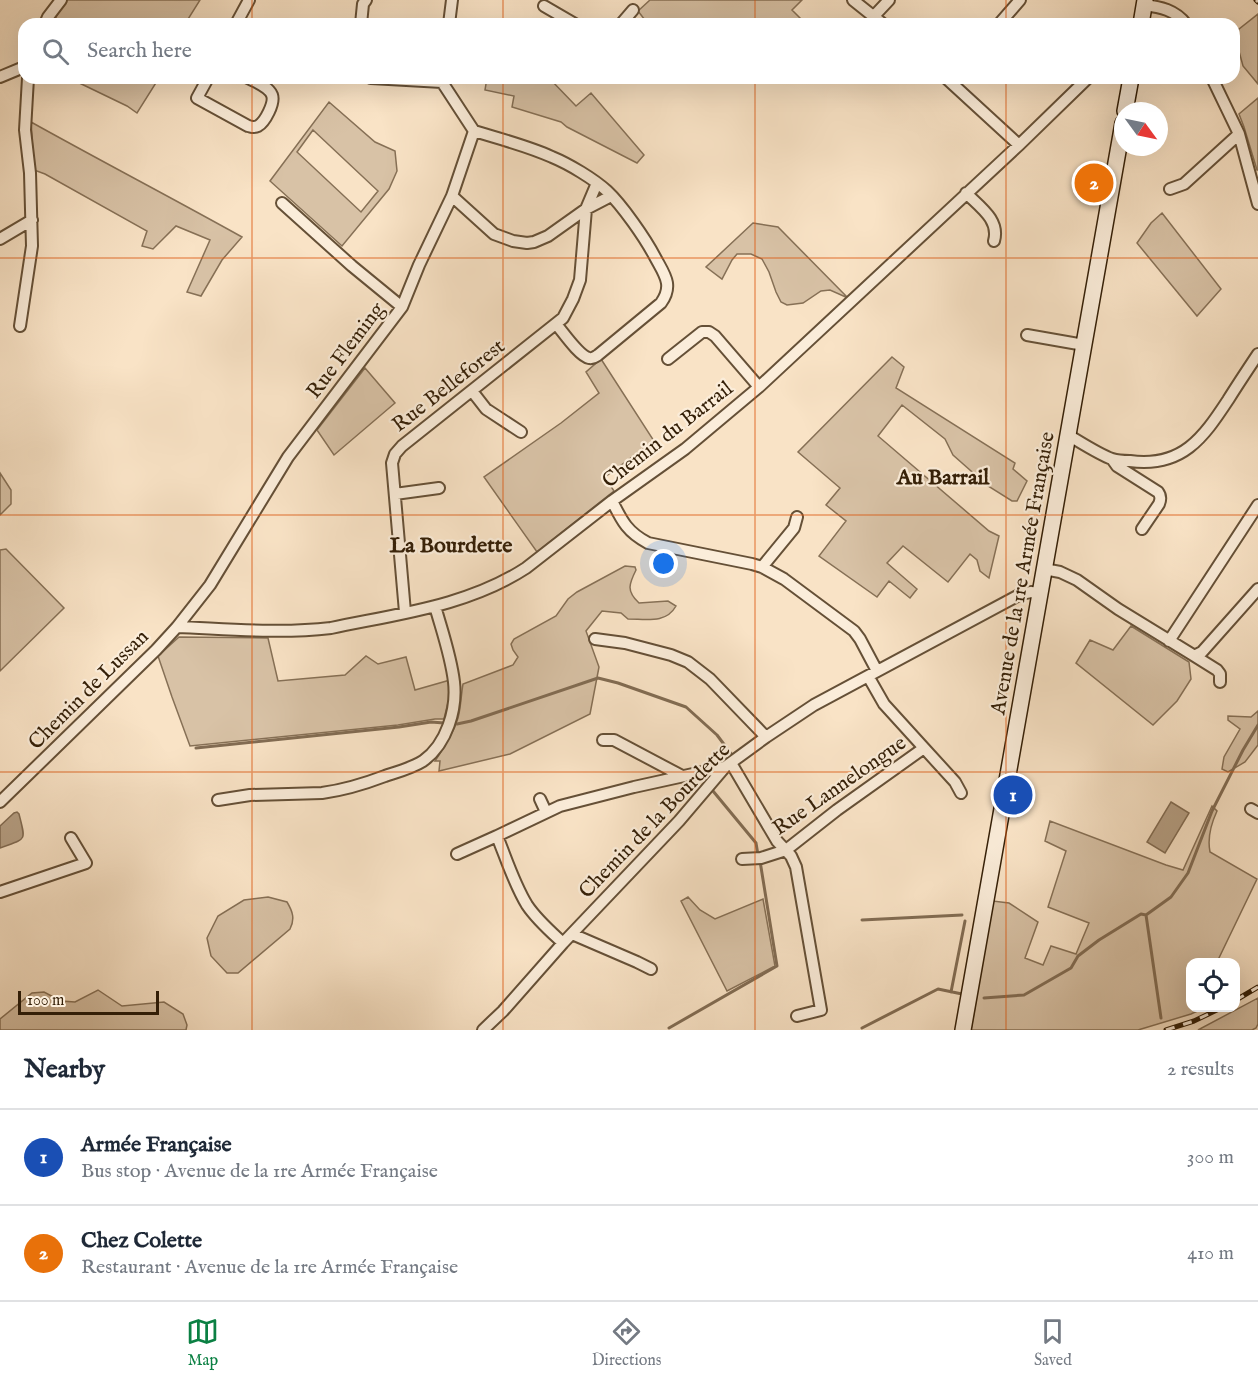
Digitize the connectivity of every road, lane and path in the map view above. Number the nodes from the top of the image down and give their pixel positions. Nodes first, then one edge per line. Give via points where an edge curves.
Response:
1 (61, 0) edge
2 (249, 0) edge
3 (366, 0) edge
4 (452, 0) edge
5 (853, 0) edge
6 (889, 0) edge
7 (1020, 0) edge
8 (542, 2) edge
9 (1145, 2) edge
10 (633, 10) dead end
11 (874, 16) junction
12 (48, 18) edge
13 (239, 18) edge
14 (362, 18) edge
15 (450, 18) edge
16 (566, 18) edge
17 (626, 18) edge
18 (876, 18) edge
19 (1004, 18) edge
20 (1142, 18) edge
21 (1181, 18) edge
22 (18, 70) edge
23 (0, 77) edge
24 (28, 84) edge
25 (205, 84) edge
26 (258, 84) edge
27 (445, 84) edge
28 (954, 84) edge
29 (1082, 84) edge
30 (1130, 84) edge
31 (1215, 84) edge
32 (1127, 102) edge
33 (474, 131) junction
34 (1239, 134) junction
35 (1018, 145) junction
36 (1117, 156) edge
37 (597, 183) junction
38 (1170, 189) dead end
39 (966, 194) junction
40 (452, 196) junction
41 (611, 196) junction
42 (282, 203) dead end
43 (1258, 204) edge
44 (586, 209) junction
45 (32, 220) junction
46 (0, 239) edge
47 (994, 241) dead end
48 (402, 307) junction
49 (556, 324) junction
50 (20, 326) dead end
51 (1027, 335) dead end
52 (1084, 345) junction
53 (1258, 354) edge
54 (668, 359) dead end
55 (759, 387) junction
56 (472, 391) junction
57 (521, 432) dead end
58 (1068, 435) junction
59 (1112, 459) junction
60 (439, 488) dead end
61 (395, 494) junction
62 (612, 501) junction
63 (1258, 505) edge
64 (797, 517) dead end
65 (1142, 529) dead end
66 (762, 567) junction
67 (1044, 569) junction
68 (1258, 589) edge
69 (1040, 593) junction
70 (435, 606) junction
71 (405, 612) junction
72 (177, 627) junction
73 (595, 639) dead end
74 (1169, 641) junction
75 (1193, 655) junction
76 (873, 674) junction
77 (1220, 682) dead end
78 (766, 737) junction
79 (603, 740) dead end
80 (924, 748) junction
81 (728, 765) junction
82 (682, 776) junction
83 (961, 793) dead end
84 (540, 799) dead end
85 (218, 800) dead end
86 (0, 802) edge
87 (546, 812) junction
88 (496, 836) junction
89 (71, 838) dead end
90 (786, 850) junction
91 (457, 854) dead end
92 (742, 859) dead end
93 (0, 892) edge
94 (572, 934) junction
95 (563, 943) junction
96 (651, 969) dead end
97 (797, 1016) dead end
98 (483, 1030) edge
99 (963, 1030) edge

1 - 12 street
2 - 13 street
3 - 14 street
4 - 15 street
5 - 11 street
6 - 11 street
7 - 19 street
8 - 16 street
9 - 20 main road
9 - 21 street
10 - 17 street
11 - 18 street
22 - 23 street
24 - 45 street via 25,130
25 - 26 street via 197,98 253,127 262,123 273,100 268,90
27 - 33 street
28 - 35 street
29 - 35 street, Chemin du Barrail
30 - 32 main road
31 - 34 street
33 - 37 street via 552,156
33 - 40 street, Rue Fleming
34 - 38 street via 1184,184
34 - 43 street
35 - 39 street, Chemin du Barrail
36 - 52 main road, Avenue de la 1re Armée Française
37 - 41 street
37 - 44 street
39 - 47 street via 993,222
39 - 55 street, Chemin du Barrail
40 - 44 street via 494,234 521,243 548,236
40 - 48 street, Rue Fleming
41 - 44 street
41 - 49 street via 649,246 667,281 665,296 594,357 580,352
42 - 48 street
44 - 49 street, Rue Belleforest via 580,280 568,309
45 - 46 street
45 - 50 street
48 - 72 street, Rue Fleming via 288,457 210,585
49 - 56 street, Rue Belleforest
51 - 52 street
52 - 58 main road, Avenue de la 1re Armée Française
53 - 59 street via 1209,429 1188,448 1155,462
54 - 55 street via 702,332 710,332
55 - 62 street, Chemin du Barrail via 685,449
56 - 57 street via 486,409
56 - 61 street, Rue Belleforest via 395,454
58 - 59 street
58 - 67 main road, Avenue de la 1re Armée Française
59 - 65 street via 1160,495 1159,504
60 - 61 street
61 - 71 street, Rue Belleforest
62 - 66 street, Rue Lannelongue via 626,526 648,543
62 - 70 street, Chemin du Barrail via 511,578
63 - 74 street
64 - 66 street via 794,528
66 - 76 street, Rue Lannelongue via 854,630
67 - 69 main road, Avenue de la 1re Armée Française
67 - 74 street via 1077,580
68 - 75 street via 1202,652
69 - 76 street, Chemin de la Bourdette via 1021,594
69 - 99 main road, Avenue de la 1re Armée Française
70 - 71 street, Chemin du Barrail
70 - 85 street via 452,665 454,700 444,737 430,755 408,768 358,786 322,793
71 - 72 street, Chemin du Barrail via 310,630
72 - 86 street, Chemin de Lussan
73 - 78 street via 625,643 688,662
74 - 75 street
75 - 77 street via 1218,670
76 - 78 street, Chemin de la Bourdette via 814,705
76 - 80 street, Rue Lannelongue via 884,704
78 - 81 street, Chemin de la Bourdette
79 - 82 street via 614,741
80 - 83 street, Rue Lannelongue
80 - 90 street, Rue Lannelongue
81 - 82 street
81 - 90 street
81 - 94 street, Chemin de la Bourdette
82 - 87 street
84 - 87 street
87 - 88 street
88 - 91 street
88 - 95 street via 528,906
89 - 93 street via 86,863
90 - 92 street, Rue Lannelongue
90 - 97 street via 799,877 821,1010
94 - 95 street, Chemin de la Bourdette
94 - 96 street
95 - 98 street, Chemin de la Bourdette

